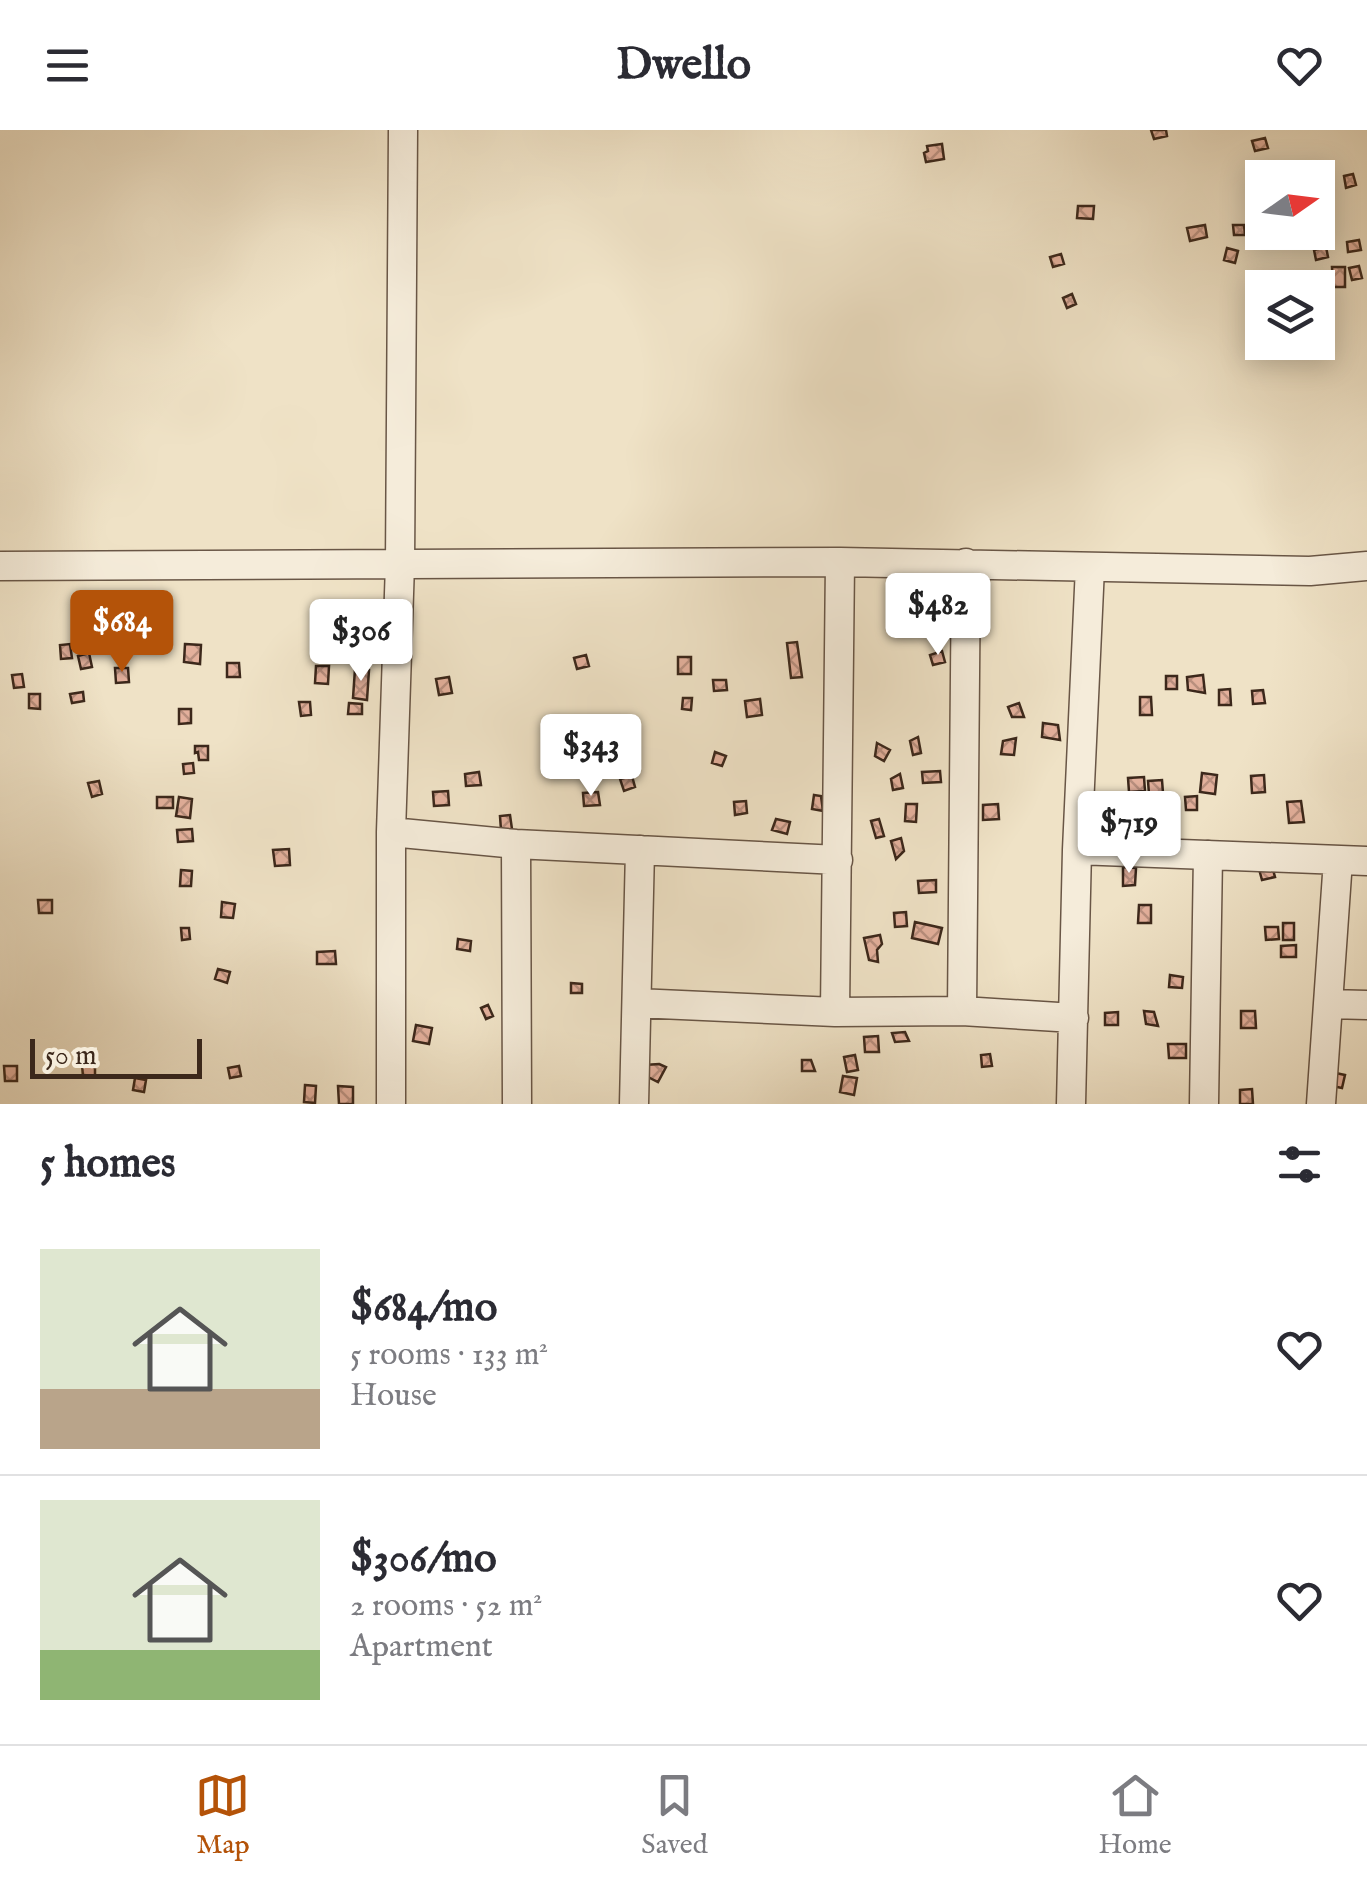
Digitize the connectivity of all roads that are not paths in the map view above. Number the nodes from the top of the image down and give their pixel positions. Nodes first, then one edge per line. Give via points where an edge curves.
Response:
1 (403, 130) edge
2 (840, 562) junction
3 (966, 563) junction
4 (400, 564) junction
5 (0, 566) edge
6 (1367, 566) edge
7 (1090, 567) junction
8 (392, 832) junction
9 (516, 844) junction
10 (640, 850) junction
11 (1077, 850) junction
12 (1208, 855) junction
13 (838, 860) junction
14 (1338, 860) junction
15 (1367, 861) edge
16 (637, 1002) junction
17 (1328, 1004) junction
18 (1367, 1005) edge
19 (962, 1011) junction
20 (835, 1012) junction
21 (1074, 1018) junction
22 (391, 1104) edge
23 (518, 1104) edge
24 (634, 1104) edge
25 (1072, 1104) edge
26 (1204, 1104) edge
27 (1321, 1104) edge

1 - 4 street
2 - 3 street
2 - 4 street
2 - 13 street
3 - 7 street
3 - 19 street
4 - 5 street
4 - 8 street
6 - 7 street
7 - 11 street
8 - 9 street
8 - 22 street
9 - 10 street
9 - 23 street
10 - 13 street
10 - 16 street
11 - 12 street
11 - 21 street
12 - 14 street
12 - 26 street
13 - 20 street
14 - 15 street
14 - 17 street
16 - 20 street
16 - 24 street
17 - 18 street
17 - 27 street
19 - 20 street
19 - 21 street
21 - 25 street

